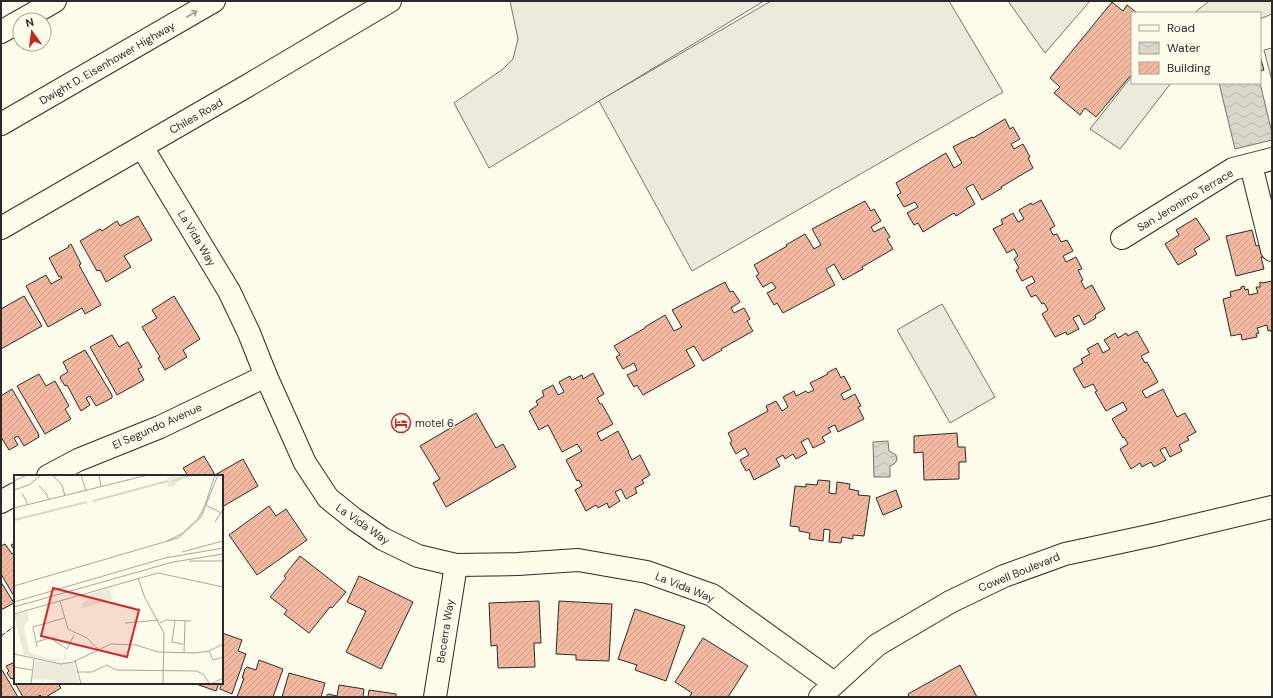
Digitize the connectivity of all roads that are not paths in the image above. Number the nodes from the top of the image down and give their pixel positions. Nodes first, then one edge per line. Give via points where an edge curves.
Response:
1 (55, 1) edge
2 (214, 1) edge
3 (390, 1) edge
4 (36, 12) edge
5 (12, 26) edge
6 (1, 32) edge
7 (1, 124) edge
8 (142, 147) junction
9 (1272, 159) edge
10 (1251, 165) junction
11 (1, 228) edge
12 (1122, 238) dead end
13 (1272, 250) edge
14 (266, 376) junction
15 (50, 475) edge
16 (14, 495) edge
17 (1, 502) edge
18 (1272, 507) edge
19 (456, 565) junction
20 (827, 690) edge
21 (435, 697) edge

1 - 4 main road
7 -> 2 main road, Dwight D. Eisenhower Highway
3 - 8 main road, Chiles Road
5 - 6 main road
8 - 11 main road, Chiles Road
8 - 14 main road, La Vida Way via 229,291
9 - 10 main road, San Jeronimo Terrace
10 - 12 main road, San Jeronimo Terrace via 1233,169
10 - 13 main road
14 - 15 main road, El Segundo Avenue
14 - 19 main road, La Vida Way via 305,463 328,498 383,539 418,556
16 - 17 main road
18 - 20 main road, Cowell Boulevard via 1065,554 1004,576 950,602 877,645
19 - 20 main road, La Vida Way via 578,560 647,572 712,595
19 - 21 main road, Becerra Way

